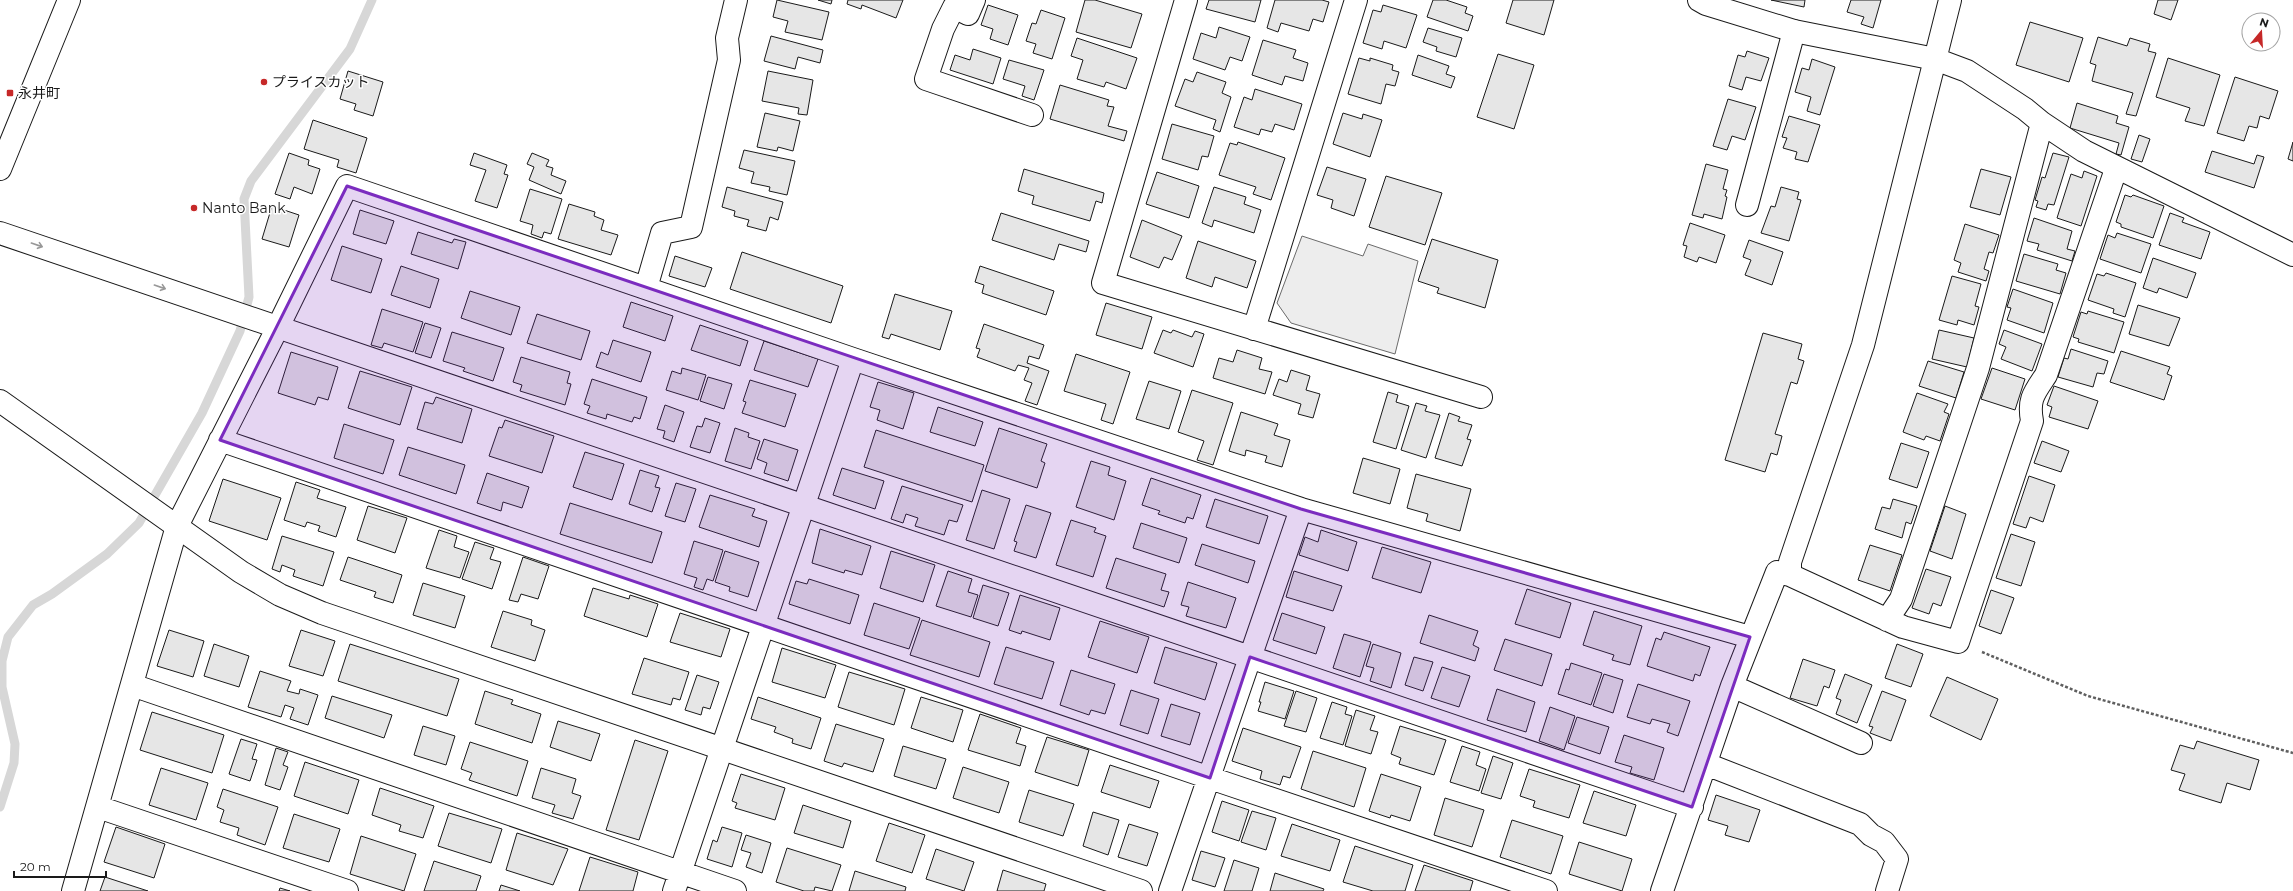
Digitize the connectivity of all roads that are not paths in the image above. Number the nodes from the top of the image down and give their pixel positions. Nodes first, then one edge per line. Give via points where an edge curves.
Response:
1 (69, 0) edge
2 (736, 0) edge
3 (974, 0) edge
4 (1186, 0) edge
5 (1356, 0) edge
6 (1699, 0) edge
7 (1950, 0) edge
8 (1794, 31) junction
9 (1935, 59) junction
10 (1032, 115) dead end
11 (2042, 124) junction
12 (0, 169) edge
13 (2116, 169) junction
14 (1747, 205) dead end
15 (0, 233) edge
16 (2293, 255) edge
17 (646, 288) junction
18 (268, 324) junction
19 (1254, 329) junction
20 (853, 359) junction
21 (1481, 397) dead end
22 (0, 401) edge
23 (220, 440) junction
24 (804, 507) junction
25 (1301, 509) junction
26 (169, 520) junction
27 (1790, 575) junction
28 (1887, 620) junction
29 (763, 625) junction
30 (1750, 637) junction
31 (1250, 657) junction
32 (132, 686) junction
33 (1732, 686) junction
34 (1861, 743) dead end
35 (721, 748) junction
36 (1706, 764) junction
37 (1210, 778) junction
38 (98, 807) junction
39 (1692, 807) junction
40 (677, 882) edge
41 (73, 891) edge
42 (348, 891) edge
43 (735, 891) edge
44 (1141, 891) edge
45 (1170, 891) edge
46 (1546, 891) edge
47 (1662, 891) edge
48 (1887, 891) edge

1 - 12 street
2 - 17 street via 727,38 729,60 691,227 662,233
3 - 10 street via 968,14 954,8 943,29 926,79
4 - 19 street via 1103,283
5 - 19 street
6 - 8 street
7 - 9 street
8 - 9 street
8 - 14 street
9 - 11 street via 1967,71 2025,109
9 - 27 street via 1863,345 1790,562
11 - 13 street
11 - 28 street via 1987,335 1963,416 1901,599
13 - 16 street
13 - 28 street via 2046,375 2034,394 2030,406 2032,421 1958,642
15 -> 18 street
17 - 18 street via 347,186
17 - 20 street
18 - 23 street
18 - 24 street
19 - 21 street
20 - 24 street
20 - 25 street
22 - 26 street
23 - 26 street
23 - 29 street
24 - 29 street
24 - 31 street
25 - 30 street
25 - 31 street
26 - 32 street
26 - 35 street via 241,572 280,595 322,614
27 - 28 street
27 - 30 street via 1778,572
29 - 35 street
29 - 37 street
30 - 33 street
31 - 37 street
31 - 39 street
32 - 38 street
32 - 40 street
33 - 34 street
33 - 36 street
35 - 40 street
35 - 44 street
36 - 39 street
36 - 48 street via 1860,824 1871,835 1884,842 1897,859
37 - 45 street
37 - 46 street
38 - 41 street
38 - 42 street
39 - 47 street
40 - 43 street

